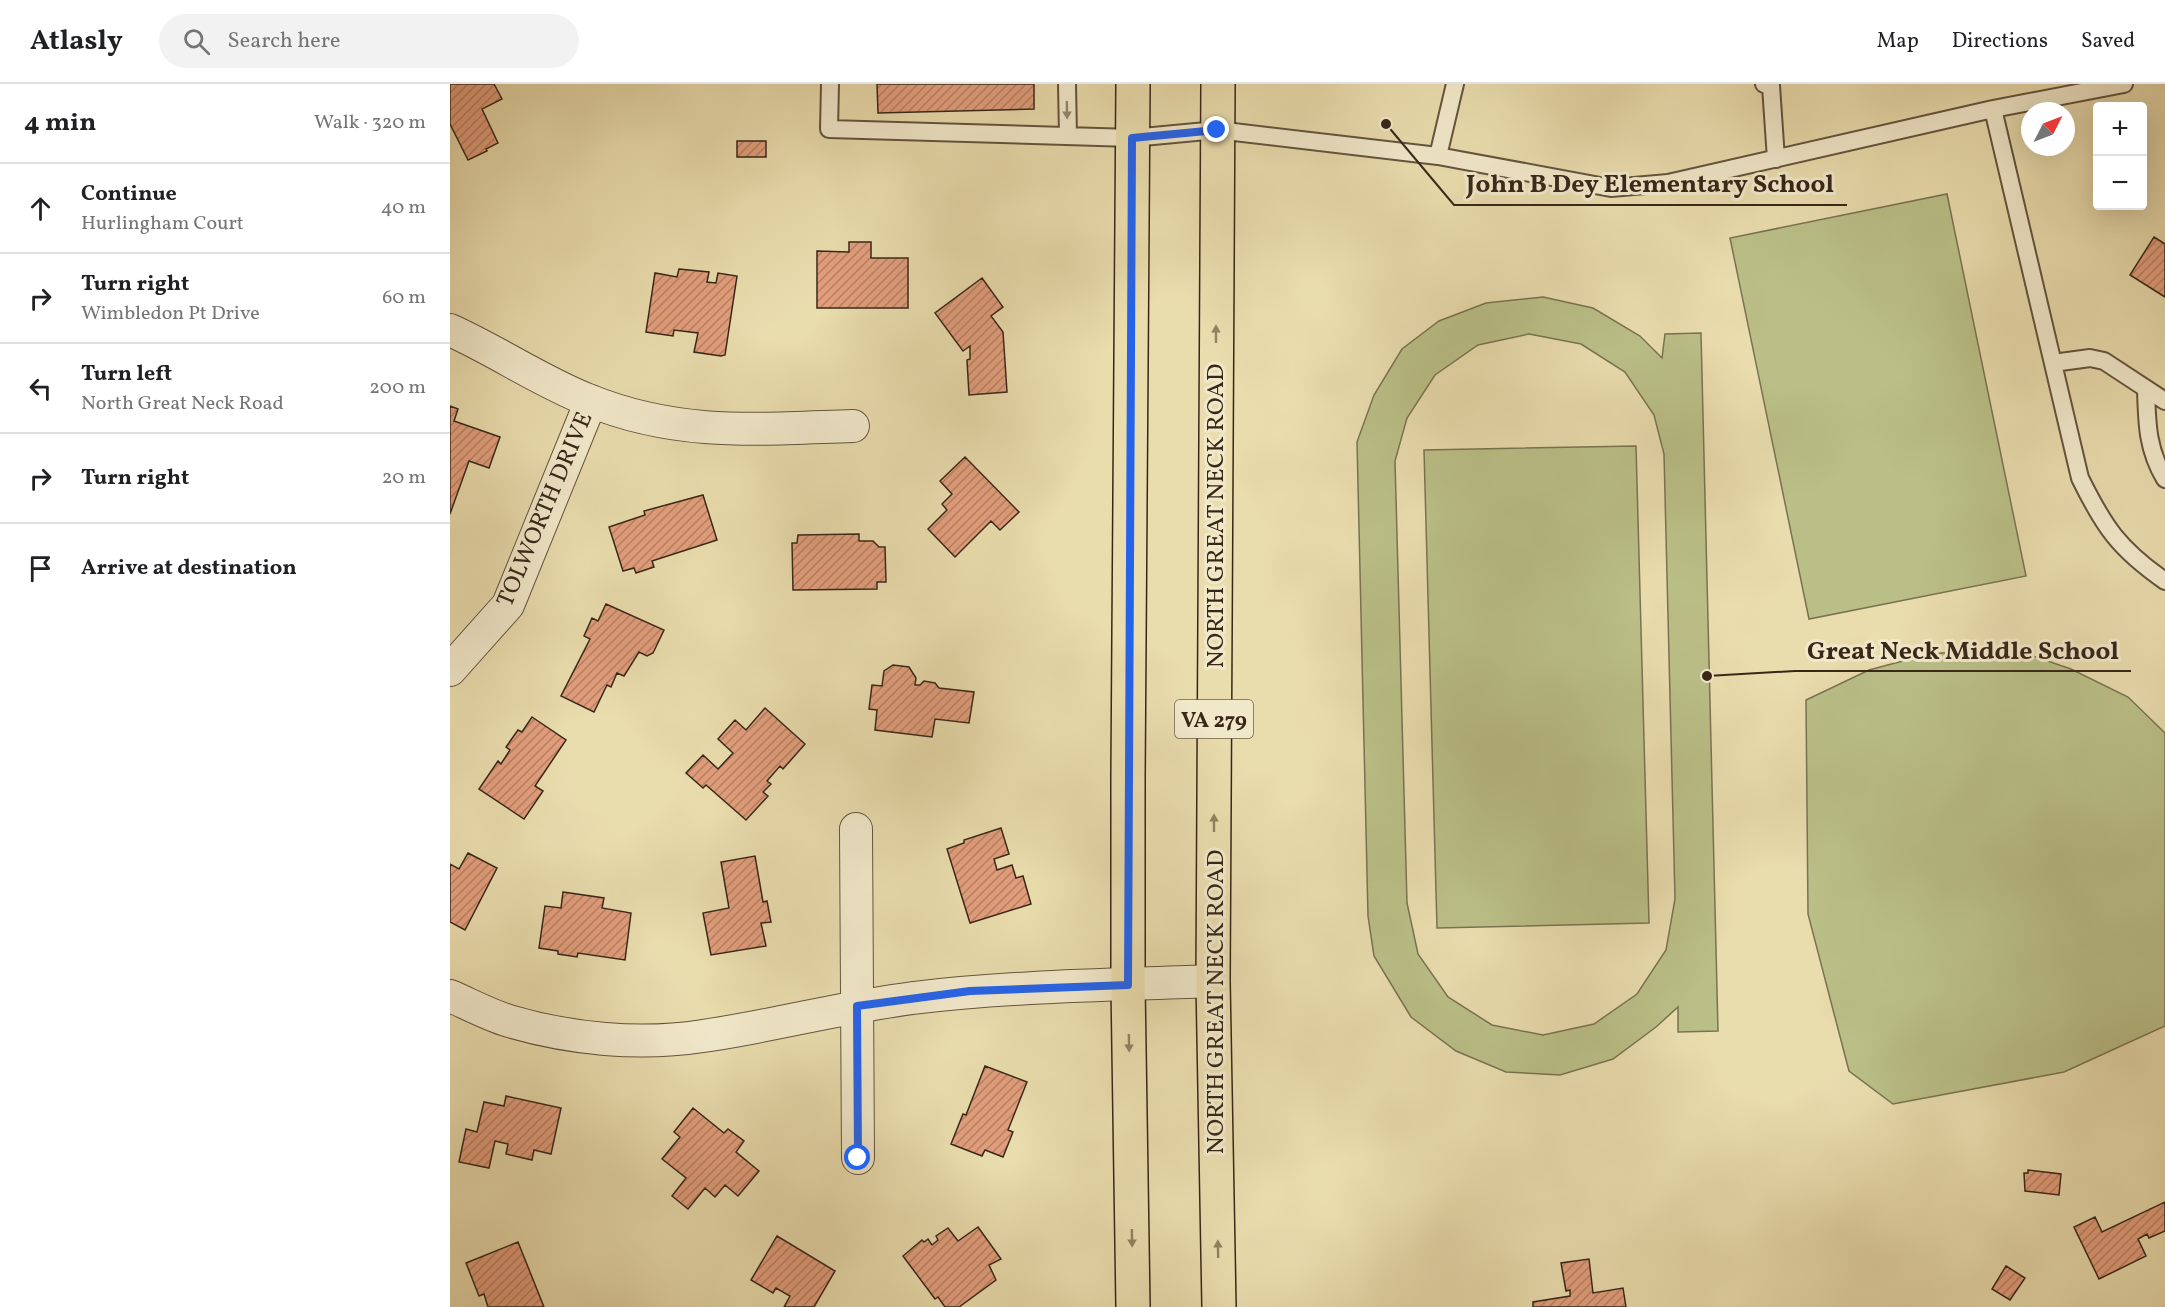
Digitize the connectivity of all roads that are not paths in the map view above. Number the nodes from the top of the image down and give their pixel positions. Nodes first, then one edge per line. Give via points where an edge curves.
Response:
1 (830, 84) edge
2 (1066, 84) edge
3 (1132, 84) edge
4 (1218, 84) edge
5 (1455, 84) edge
6 (2124, 84) edge
7 (1770, 85) edge
8 (1993, 109) junction
9 (1217, 130) junction
10 (1068, 136) junction
11 (1132, 138) junction
12 (1438, 156) junction
13 (1776, 159) junction
14 (450, 330) edge
15 (2053, 363) junction
16 (2146, 389) junction
17 (591, 401) junction
18 (2165, 401) edge
19 (853, 426) dead end
20 (2165, 480) edge
21 (2165, 581) edge
22 (450, 670) edge
23 (856, 830) dead end
24 (1213, 981) junction
25 (1128, 985) junction
26 (450, 996) edge
27 (857, 1006) junction
28 (858, 1158) dead end
29 (1134, 1307) edge
30 (1219, 1307) edge

1 - 10 lane via 829,129
2 -> 10 lane
3 - 11 main road
4 - 9 main road, NORTH GREAT NECK ROAD / VA 279
5 - 12 lane
6 - 8 lane
7 - 13 lane
8 - 13 lane
8 - 15 lane
9 - 11 lane
9 - 12 lane
24 -> 9 main road, NORTH GREAT NECK ROAD / VA 279
10 - 11 lane
11 - 25 main road
12 - 13 lane via 1611,188 1668,183
14 - 17 street
15 - 16 lane via 2090,358 2104,361
15 - 21 lane via 2080,478 2099,517 2121,545
16 - 18 lane
16 - 20 lane via 2147,436
17 - 19 street via 643,418 704,428
17 - 22 street, TOLWORTH DRIVE via 508,605
23 - 27 street
24 - 25 street
30 -> 24 main road, NORTH GREAT NECK ROAD / VA 279
25 - 27 street via 970,991
25 -> 29 main road
26 - 27 street via 540,1029 644,1040 701,1036
27 - 28 street

